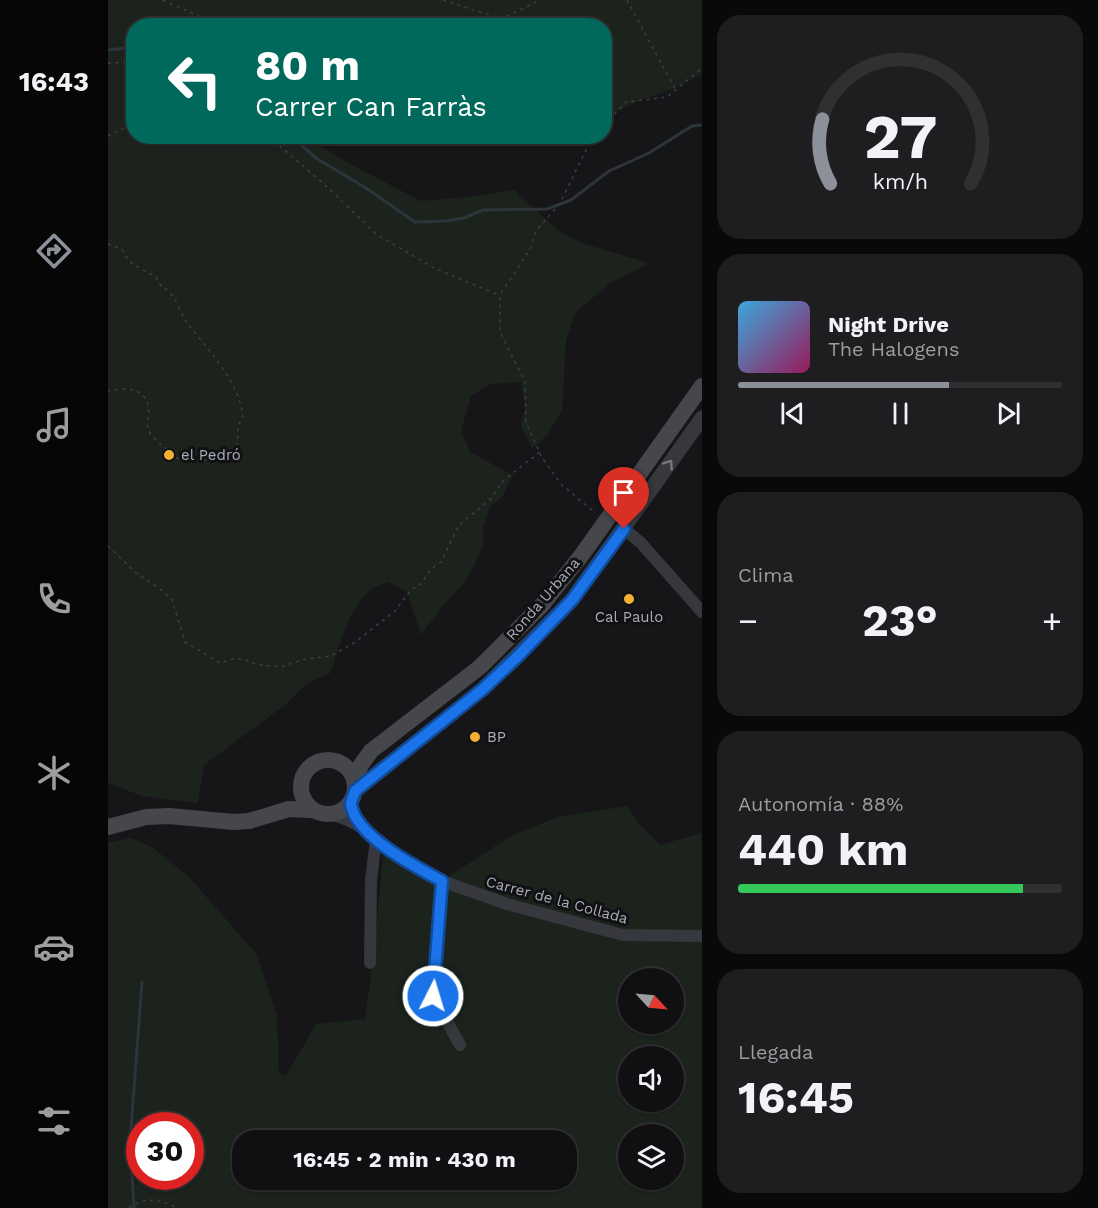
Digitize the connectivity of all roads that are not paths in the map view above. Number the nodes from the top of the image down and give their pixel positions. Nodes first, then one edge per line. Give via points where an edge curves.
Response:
1 (702, 386) edge
2 (702, 418) edge
3 (624, 529) junction
4 (702, 612) edge
5 (371, 751) junction
6 (339, 762) junction
7 (300, 787) junction
8 (353, 791) junction
9 (312, 810) junction
10 (275, 813) junction
11 (331, 814) junction
12 (108, 827) edge
13 (363, 828) junction
14 (376, 839) junction
15 (442, 881) junction
16 (702, 936) edge
17 (370, 963) dead end
18 (460, 1045) dead end

1 - 5 main road, Ronda Urbana via 542,605 480,667
3 -> 2 street
3 - 4 street
3 - 8 street via 572,600 518,656 483,689
5 - 6 main road, Ronda Urbana
5 - 8 main road, Ronda Urbana via 361,765
6 - 7 main road, Ronda Urbana via 315,762 305,772
6 - 8 main road via 349,769
7 - 9 main road via 303,800
7 - 10 main road
8 - 11 main road, Ronda Urbana via 342,810
8 - 13 street via 355,817
9 - 10 main road
9 - 11 main road
10 - 12 main road via 249,822 169,816 146,817
11 - 13 street
13 - 14 street, Carrer de la Collada
14 - 15 street, Carrer de la Collada
14 - 17 street via 371,880
15 - 16 street, Carrer de la Collada via 507,904 623,935
15 - 18 street via 433,996

